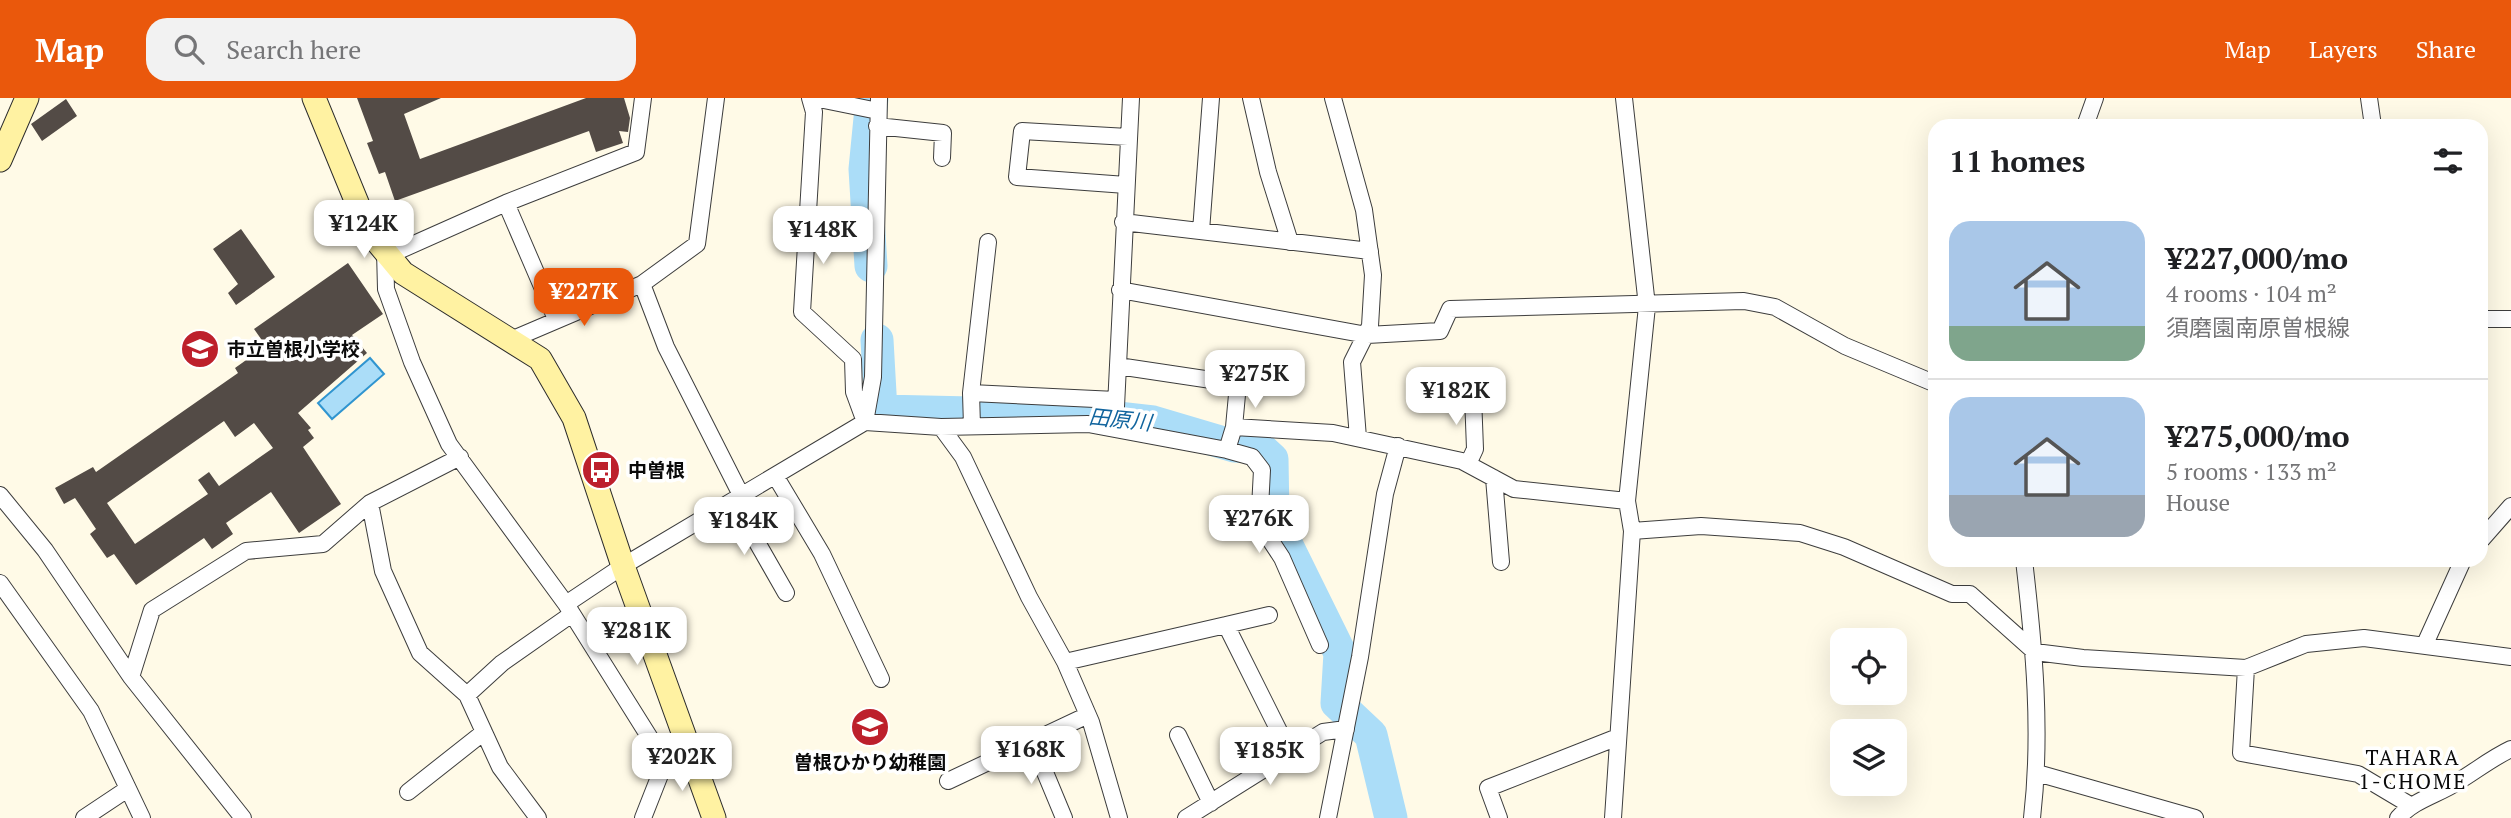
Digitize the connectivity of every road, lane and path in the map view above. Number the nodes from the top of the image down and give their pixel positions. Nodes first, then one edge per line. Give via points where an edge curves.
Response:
1 (27, 98) edge
2 (314, 98) edge
3 (643, 98) edge
4 (716, 98) edge
5 (812, 98) edge
6 (1131, 98) edge
7 (1211, 98) edge
8 (1251, 98) edge
9 (1333, 98) edge
10 (1625, 98) edge
11 (2095, 98) edge
12 (2369, 98) edge
13 (878, 111) edge
14 (2088, 119) edge
15 (2372, 119) edge
16 (1128, 136) junction
17 (942, 158) dead end
18 (0, 160) edge
19 (1126, 184) junction
20 (506, 203) junction
21 (1123, 222) junction
22 (1202, 231) junction
23 (988, 242) dead end
24 (1290, 242) junction
25 (385, 251) junction
26 (1370, 251) junction
27 (642, 284) junction
28 (1120, 290) junction
29 (1647, 306) junction
30 (556, 319) junction
31 (2488, 319) edge
32 (2511, 319) edge
33 (1367, 335) junction
34 (513, 339) junction
35 (1118, 366) junction
36 (1928, 381) edge
37 (971, 393) junction
38 (1473, 396) dead end
39 (1116, 400) junction
40 (865, 422) junction
41 (972, 426) junction
42 (942, 427) junction
43 (1115, 427) junction
44 (1234, 427) junction
45 (1358, 438) junction
46 (1398, 446) junction
47 (1227, 450) junction
48 (460, 457) junction
49 (1468, 464) junction
50 (776, 477) junction
51 (1494, 478) junction
52 (0, 495) edge
53 (738, 500) junction
54 (1627, 501) junction
55 (370, 503) junction
56 (2511, 506) edge
57 (1632, 531) junction
58 (2488, 532) edge
59 (1501, 562) dead end
60 (623, 566) junction
61 (2025, 567) edge
62 (2460, 567) edge
63 (0, 583) edge
64 (786, 593) dead end
65 (569, 609) junction
66 (1269, 615) dead end
67 (1226, 625) junction
68 (2425, 644) junction
69 (1320, 645) dead end
70 (2035, 652) junction
71 (2511, 657) edge
72 (1065, 662) junction
73 (2246, 668) junction
74 (131, 677) junction
75 (881, 679) dead end
76 (467, 695) junction
77 (1088, 715) junction
78 (1346, 729) junction
79 (484, 732) junction
80 (1178, 735) dead end
81 (1618, 737) junction
82 (1032, 741) junction
83 (2511, 749) edge
84 (1290, 753) junction
85 (692, 754) junction
86 (664, 762) junction
87 (2037, 773) junction
88 (948, 781) dead end
89 (127, 790) junction
90 (408, 792) dead end
91 (1211, 803) junction
92 (2410, 805) junction
93 (84, 818) edge
94 (142, 818) edge
95 (243, 818) edge
96 (538, 818) edge
97 (643, 818) edge
98 (714, 818) edge
99 (1064, 818) edge
100 (1119, 818) edge
101 (1186, 818) edge
102 (1328, 818) edge
103 (1499, 818) edge
104 (1613, 818) edge
105 (2032, 818) edge
106 (2195, 818) edge
107 (2398, 818) edge

1 - 18 main road
2 - 25 main road via 369,232
3 - 20 street via 635,152
4 - 27 street via 697,243
5 - 13 street
5 - 40 street via 802,312 853,359 855,392
6 - 16 street
7 - 22 street
8 - 24 street
9 - 26 street via 1364,210
10 - 29 street
11 - 14 street
12 - 15 street
13 - 17 street via 943,133
13 - 40 street via 873,377
16 - 19 street
16 - 19 street via 1022,131 1017,177
19 - 21 street
20 - 25 street via 397,252
20 - 30 street
21 - 22 street
21 - 28 street
22 - 24 street
23 - 37 street
24 - 26 street
25 - 34 main road via 403,273
25 - 48 street via 386,289 412,362 449,444
26 - 33 street via 1373,275
27 - 30 street
27 - 53 street via 666,347
28 - 33 street
28 - 35 street
29 - 33 street via 1450,309 1440,331
29 - 36 street via 1744,301 1775,307 1845,346
29 - 54 street
30 - 34 street
31 - 32 street
33 - 45 street via 1352,362
34 - 60 main road via 540,359 574,418
35 - 39 street
35 - 44 street via 1237,384
37 - 39 street
37 - 41 street
38 - 49 street via 1475,449
39 - 43 street
40 - 42 street
40 - 50 street
41 - 42 street
41 - 43 street
42 - 72 street via 962,457
43 - 47 street
44 - 45 street
44 - 47 street
45 - 46 street
46 - 49 street
46 - 78 street via 1385,494
47 - 69 street via 1252,457 1262,470 1260,508 1265,532 1282,558
48 - 55 street
48 - 65 street
49 - 51 street
50 - 53 street
50 - 75 street via 822,554
51 - 54 street via 1514,489
51 - 59 street
52 - 74 street via 45,550
53 - 60 street
53 - 64 street
54 - 57 street
55 - 74 street via 323,544 246,551 152,610
55 - 76 street via 383,571 420,653
56 - 58 street
57 - 70 street via 1700,526 1800,533 1952,594 1970,594
57 - 81 street
60 - 65 street
60 - 85 main road
61 - 70 street
62 - 68 street
63 - 89 street via 92,711
65 - 76 street
65 - 86 street
66 - 67 street
67 - 72 street
67 - 84 street
68 - 71 street
68 - 73 street via 2364,638 2306,644
70 - 73 street
70 - 87 street
72 - 77 street
73 - 92 street via 2241,753 2358,774
74 - 95 street
76 - 79 street
77 - 82 street
77 - 100 street
78 - 84 street via 1323,732
78 - 102 street
79 - 90 street
79 - 96 street via 500,767
80 - 91 street
81 - 103 street via 1488,788
81 - 104 street
82 - 88 street
82 - 99 street
83 - 92 street
84 - 91 street
85 - 86 street
85 - 98 main road
86 - 97 street
87 - 105 street
87 - 106 street
89 - 93 street
89 - 94 street
91 - 101 street
92 - 107 street

